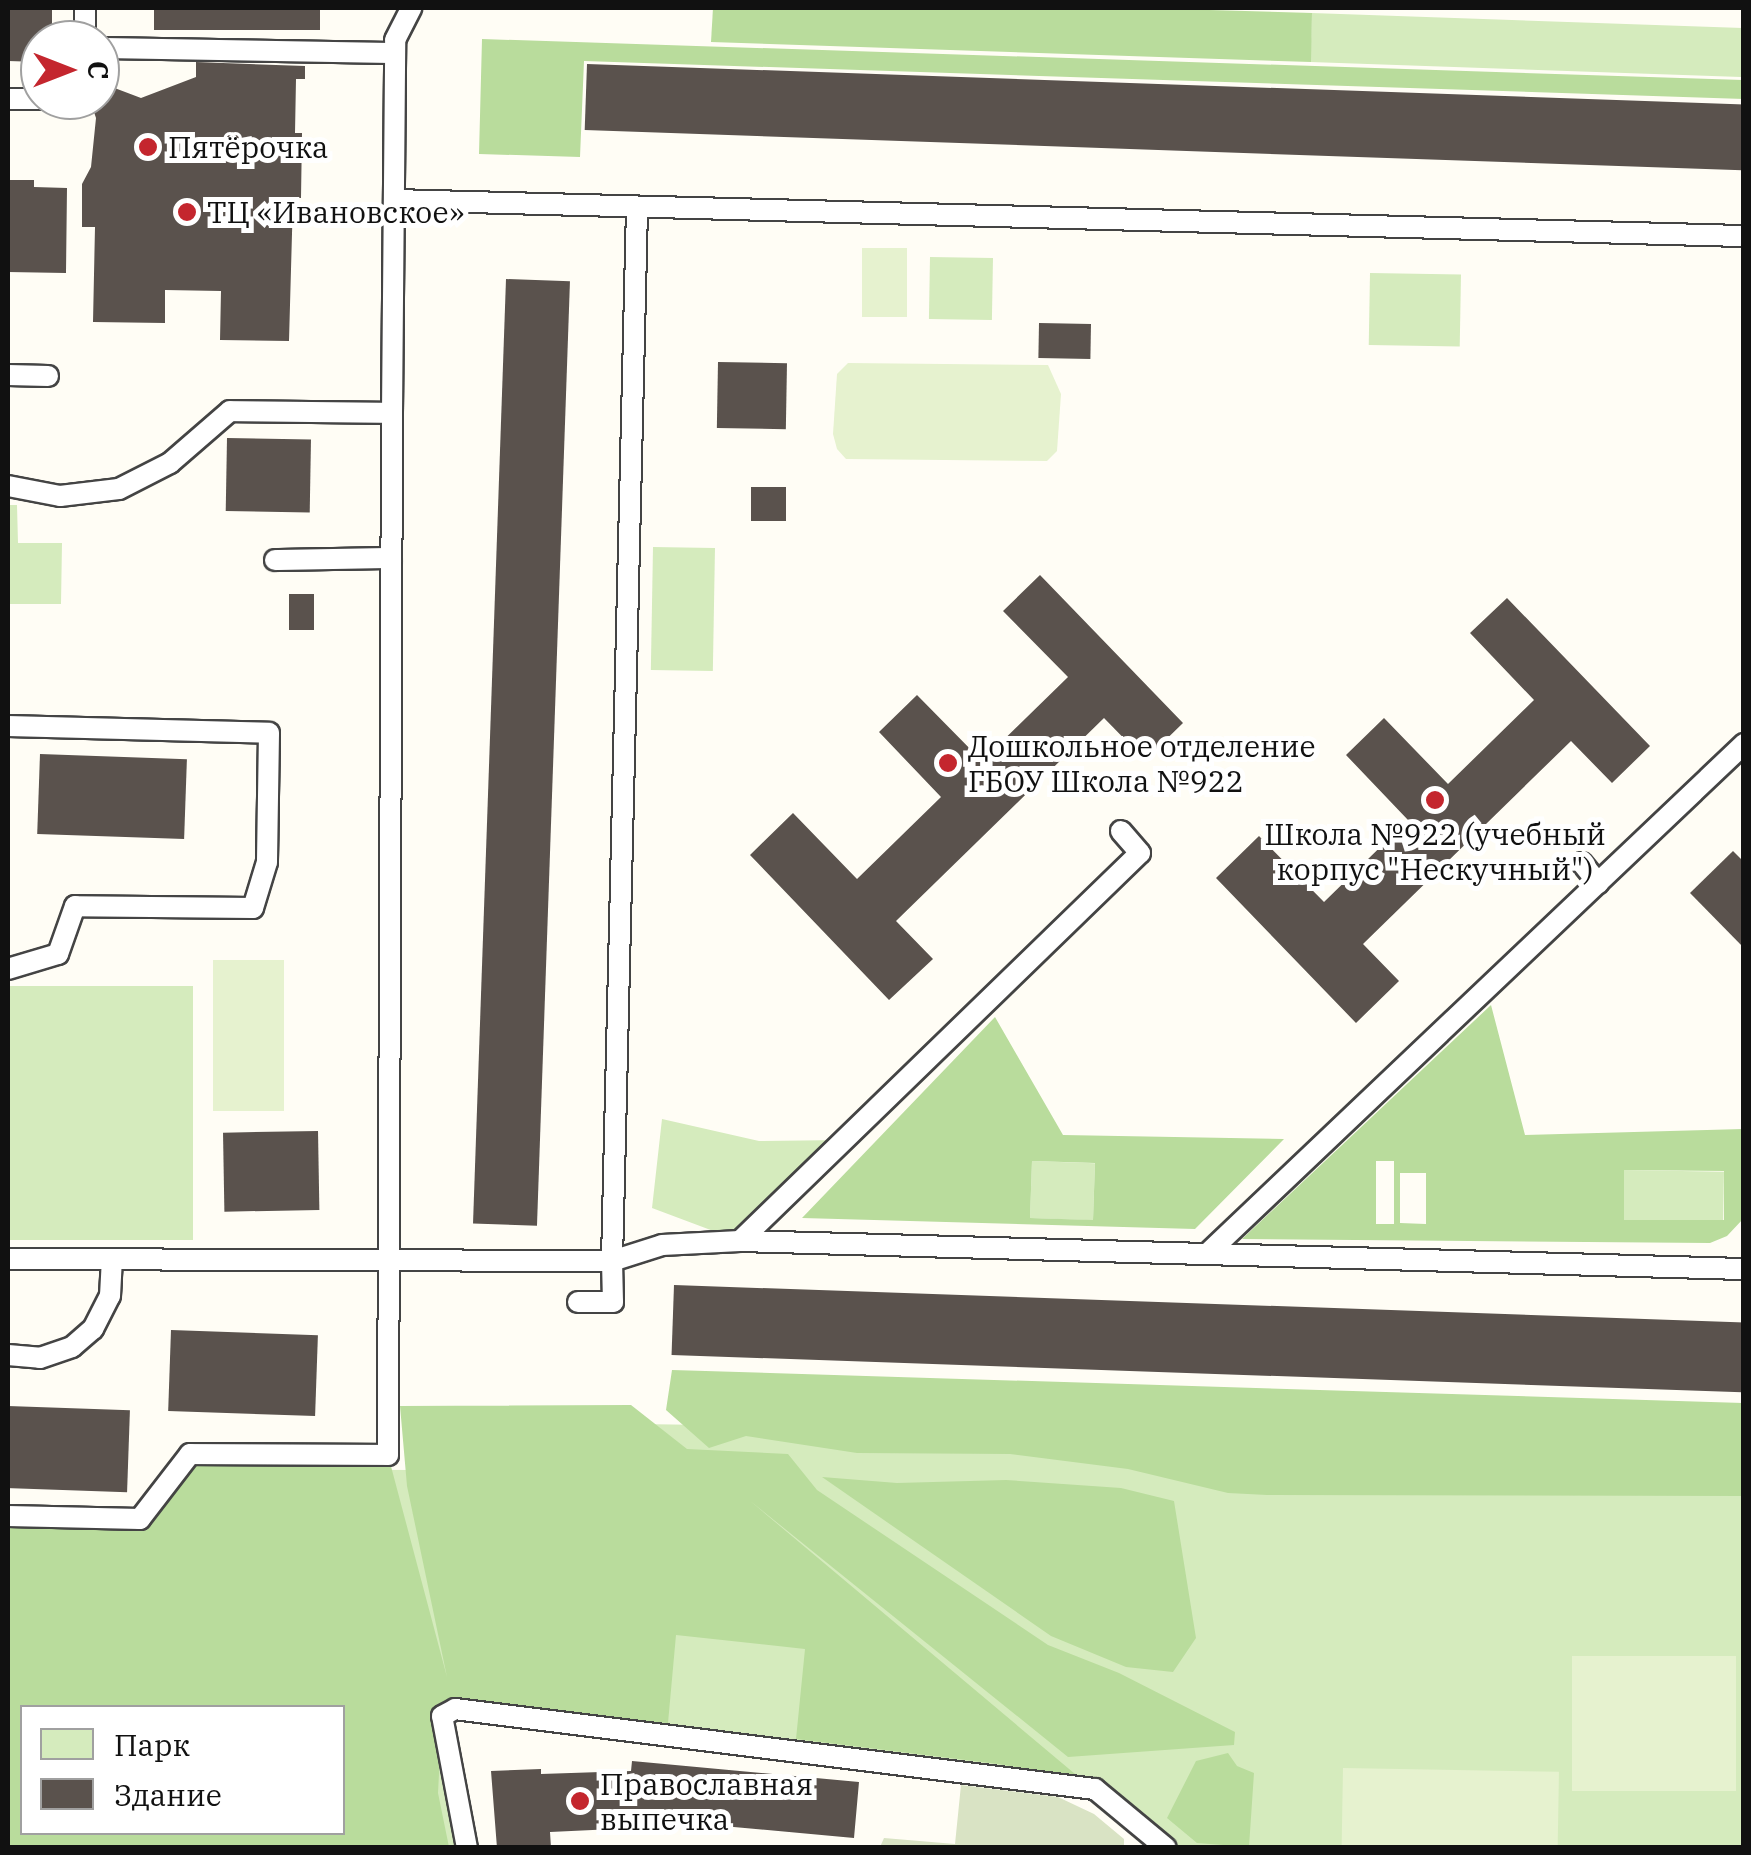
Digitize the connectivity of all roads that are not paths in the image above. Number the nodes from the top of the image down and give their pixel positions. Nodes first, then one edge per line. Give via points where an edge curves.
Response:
1 (411, 8) edge
2 (120, 48) edge
3 (395, 53) junction
4 (394, 200) junction
5 (638, 207) junction
6 (1744, 236) edge
7 (8, 374) edge
8 (48, 376) dead end
9 (392, 413) junction
10 (8, 486) edge
11 (392, 558) junction
12 (274, 560) dead end
13 (8, 726) edge
14 (1744, 744) edge
15 (1121, 832) dead end
16 (1582, 863) dead end
17 (1598, 883) junction
18 (8, 969) edge
19 (740, 1241) junction
20 (1207, 1254) junction
21 (8, 1259) edge
22 (112, 1259) junction
23 (612, 1261) junction
24 (386, 1262) junction
25 (1744, 1269) edge
26 (578, 1302) dead end
27 (8, 1355) edge
28 (8, 1516) edge
29 (1112, 1803) junction
30 (1113, 1828) dead end
31 (467, 1848) edge
32 (1166, 1848) edge

1 - 3 lane
2 - 3 lane
3 - 4 lane
4 - 5 lane
4 - 9 lane
5 - 6 lane
5 - 23 lane
7 - 8 lane
9 - 10 lane via 230,411 170,463 119,489 60,496
9 - 11 lane
11 - 12 lane
11 - 24 lane
13 - 18 lane via 269,733 267,862 253,908 74,906 58,954
14 - 17 lane
15 - 19 lane via 1140,853
16 - 17 lane
17 - 20 lane
19 - 20 lane
19 - 23 lane via 662,1244
20 - 25 lane
21 - 22 lane
22 - 24 lane
22 - 27 lane via 110,1296 94,1329 72,1347 40,1358
23 - 24 lane
23 - 26 lane via 613,1302
24 - 28 lane via 388,1455 190,1454 140,1519
29 - 30 lane
29 - 31 lane via 1095,1789 618,1736 454,1709 442,1716
29 - 32 lane

